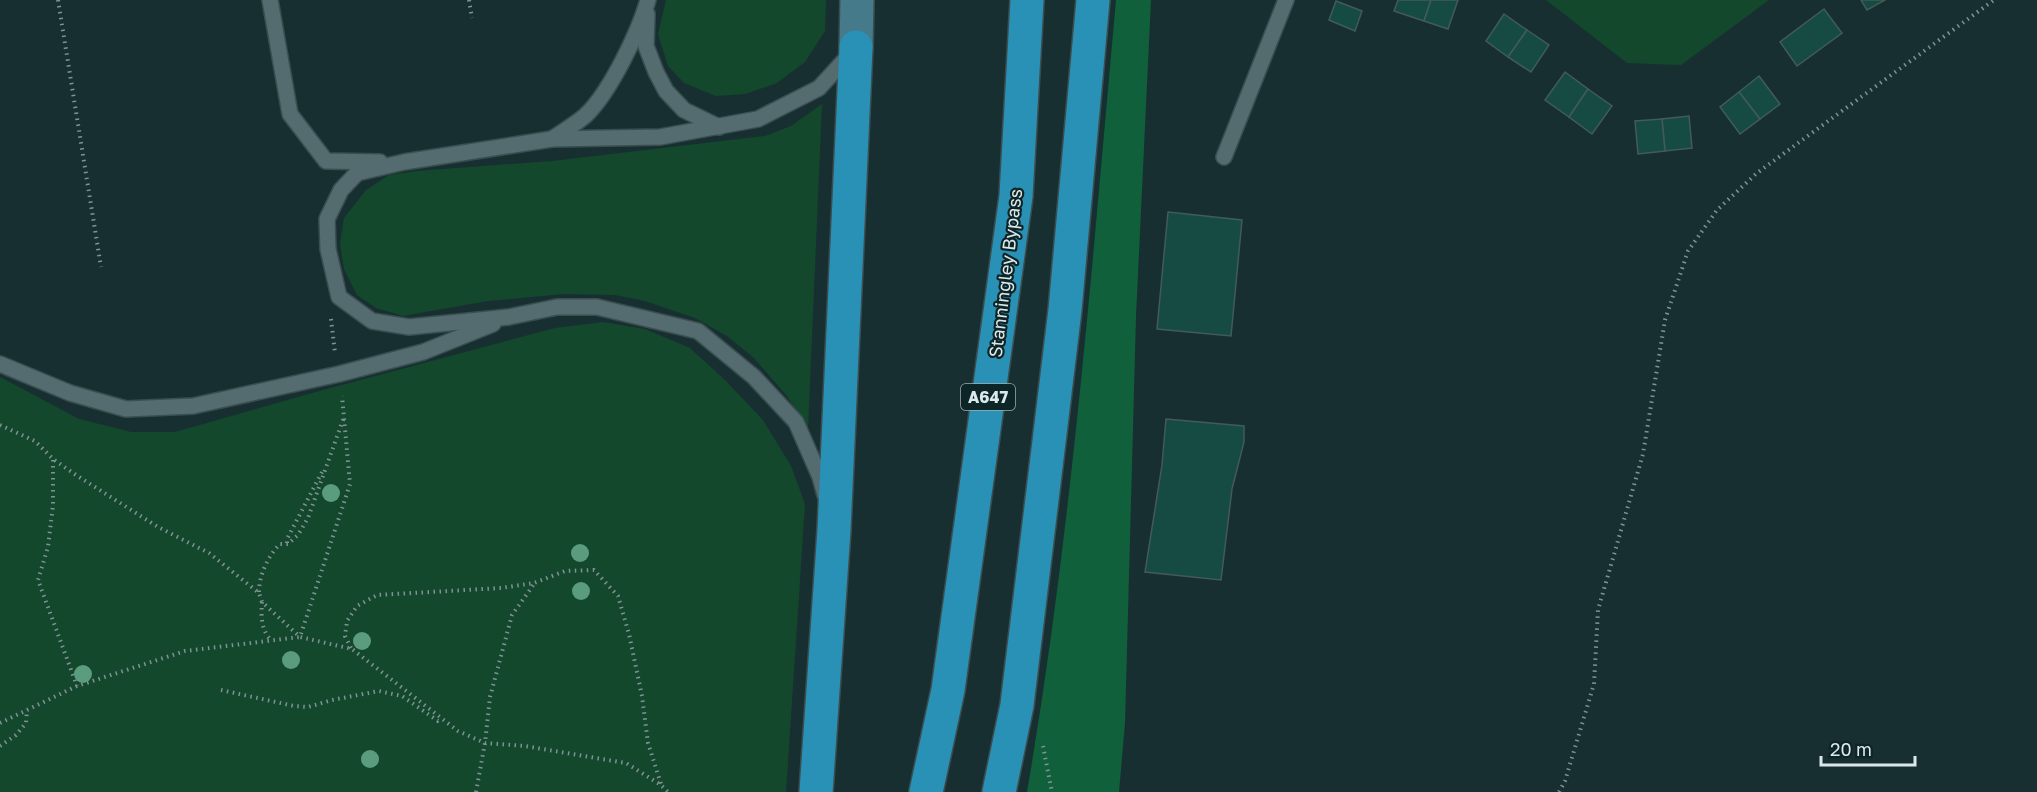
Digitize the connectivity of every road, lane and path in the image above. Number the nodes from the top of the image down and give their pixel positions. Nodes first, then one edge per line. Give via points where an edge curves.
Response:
1 (58, 0) edge
2 (270, 0) edge
3 (469, 0) edge
4 (856, 0) edge
5 (1026, 0) edge
6 (1093, 0) edge
7 (1286, 0) edge
8 (1994, 0) edge
9 (648, 2) edge
10 (472, 18) dead end
11 (856, 47) junction
12 (719, 127) junction
13 (552, 139) junction
14 (1224, 157) dead end
15 (404, 162) junction
16 (101, 267) dead end
17 (331, 313) dead end
18 (509, 317) junction
19 (0, 364) edge
20 (339, 374) junction
21 (344, 415) junction
22 (0, 425) edge
23 (53, 459) junction
24 (329, 459) junction
25 (834, 530) junction
26 (288, 544) junction
27 (534, 583) junction
28 (259, 592) junction
29 (262, 602) junction
30 (300, 637) junction
31 (272, 640) junction
32 (352, 649) junction
33 (78, 686) junction
34 (221, 690) dead end
35 (27, 710) junction
36 (443, 720) junction
37 (0, 723) edge
38 (485, 743) junction
39 (0, 746) edge
40 (661, 785) junction
41 (476, 792) edge
42 (668, 792) edge
43 (816, 792) edge
44 (926, 792) edge
45 (999, 792) edge
46 (1559, 792) edge

1 - 16 path
2 - 15 lane via 290,114 326,161
3 - 10 path
4 - 11 main road
5 - 44 highway, Stanningley Bypass / A647 via 1016,196 948,690
6 - 45 highway via 1065,310 1017,705
7 - 14 lane
8 - 46 path via 1757,173 1717,210 1688,251 1665,320 1643,454 1598,610 1594,684
9 - 12 lane via 646,46 666,91 684,110
9 - 13 lane via 605,90 586,115
11 - 12 lane via 819,88 758,119
11 - 25 highway
12 - 13 lane via 660,137
13 - 15 lane
15 - 18 lane via 357,173 341,190 327,219 328,249 339,297 372,321 409,327
17 - 20 path
18 - 20 lane via 423,352
18 - 25 lane via 557,306 597,307 698,331 754,377 796,422 820,477
19 - 20 lane via 70,393 126,409 193,406
20 - 21 path
21 - 24 path
21 - 30 path via 350,484
22 - 23 path via 34,441
23 - 28 path via 158,527 208,553
23 - 33 path via 48,547 38,580
24 - 26 path via 287,539
24 - 26 path via 308,518
25 - 43 highway
26 - 28 path via 276,548 259,580
27 - 32 path via 377,595 357,606 347,621 345,636
27 - 38 path via 512,615 490,697
27 - 40 path via 565,571 594,570 618,596 642,696 648,743
28 - 29 path
29 - 30 path
29 - 31 path via 261,616 266,635
30 - 31 path
30 - 32 path
31 - 33 path via 185,651
32 - 36 path
33 - 35 path
34 - 36 path via 308,708 379,691 402,696 438,721
35 - 37 path
35 - 39 path via 27,723
36 - 38 path
38 - 40 path via 626,764
38 - 41 path
40 - 42 path

